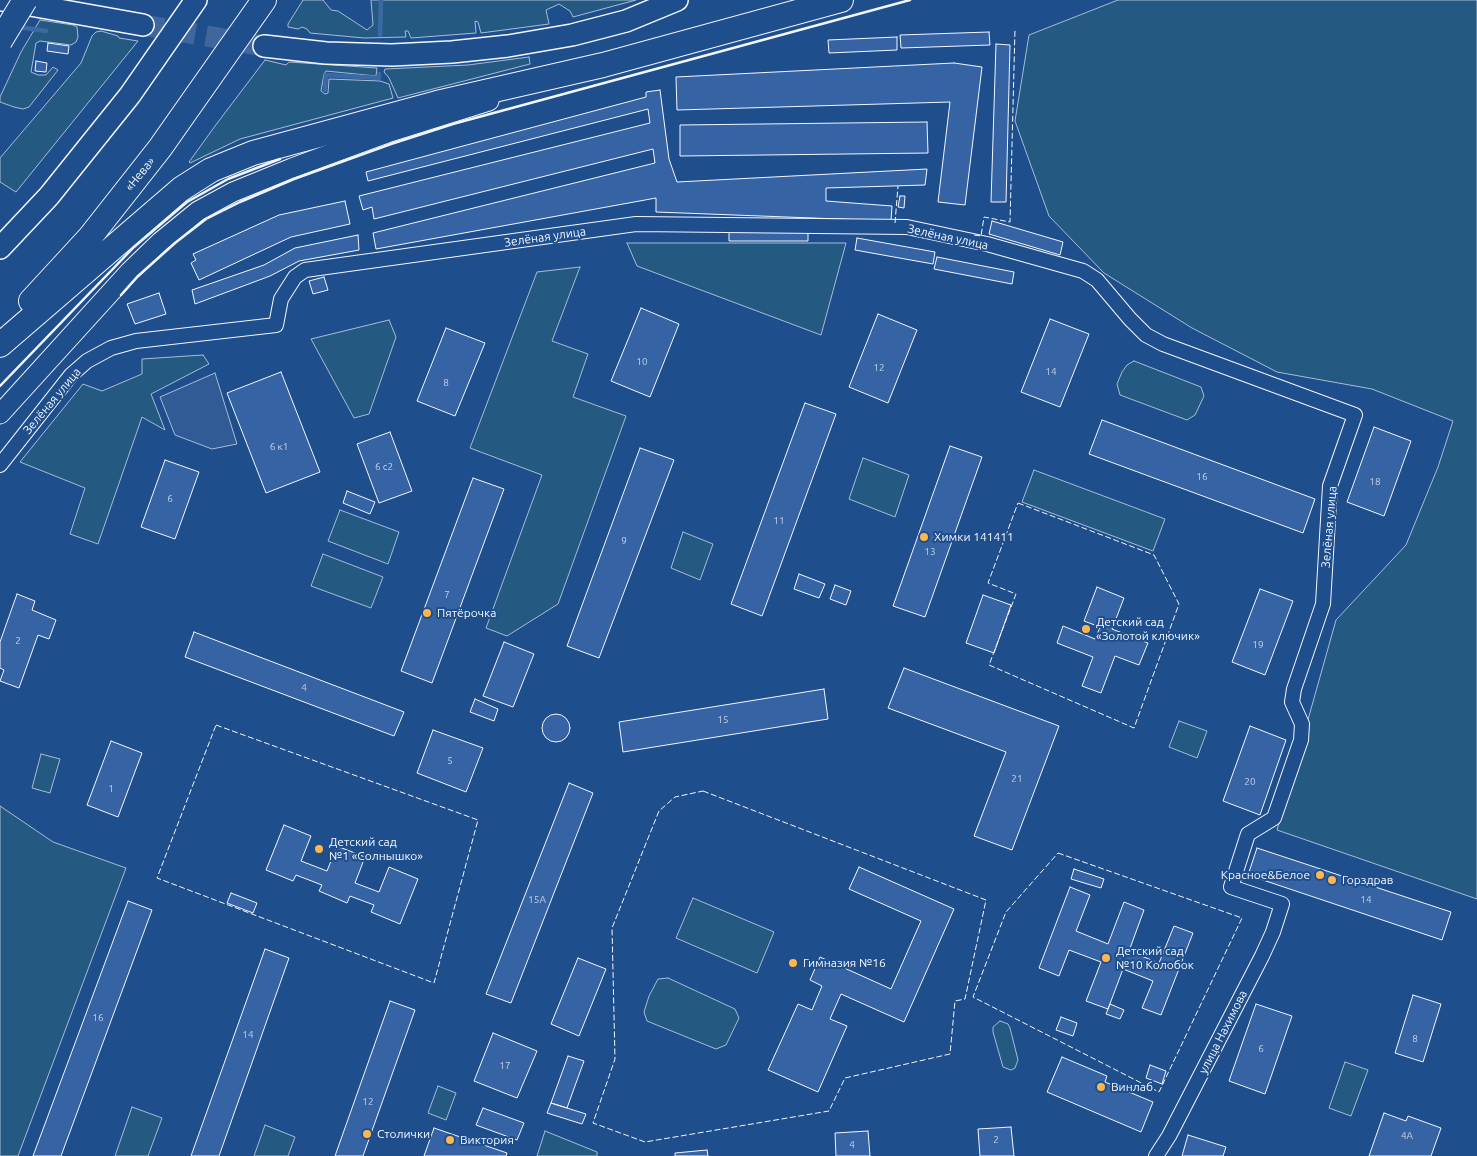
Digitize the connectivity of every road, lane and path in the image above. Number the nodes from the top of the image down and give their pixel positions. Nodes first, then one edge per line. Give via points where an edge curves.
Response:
1 (2, 0) edge
2 (24, 0) edge
3 (196, 0) edge
4 (264, 0) edge
5 (677, 0) edge
6 (841, 0) edge
7 (143, 25) tunnel mouth
8 (0, 41) edge
9 (264, 46) tunnel mouth
10 (603, 65) junction
11 (0, 248) edge
12 (0, 336) edge
13 (0, 345) edge
14 (0, 414) edge
15 (0, 464) edge
16 (1282, 904) joint
17 (1156, 1156) edge

1 - 7 main road
2 - 8 highway, bridge
3 - 11 main road via 124,103 49,196
4 - 12 highway, «Нева» via 160,148 90,236
5 - 9 main road via 626,21 572,35 508,46 392,55 326,53
6 - 10 highway
10 - 13 highway via 437,103 253,153 211,170 181,189
10 - 14 street via 361,143 233,192 198,210 130,271
15 - 16 street, Зелёная улица via 87,361 111,348 136,341 276,325 281,298 305,270 636,224 907,227 987,244 1083,271 1098,280 1146,335 1163,344 1355,415 1330,486 1323,604 1294,689 1292,702 1302,724 1301,740 1274,818 1248,834 1232,887
16 - 17 street, улица Нахимова via 1262,956

